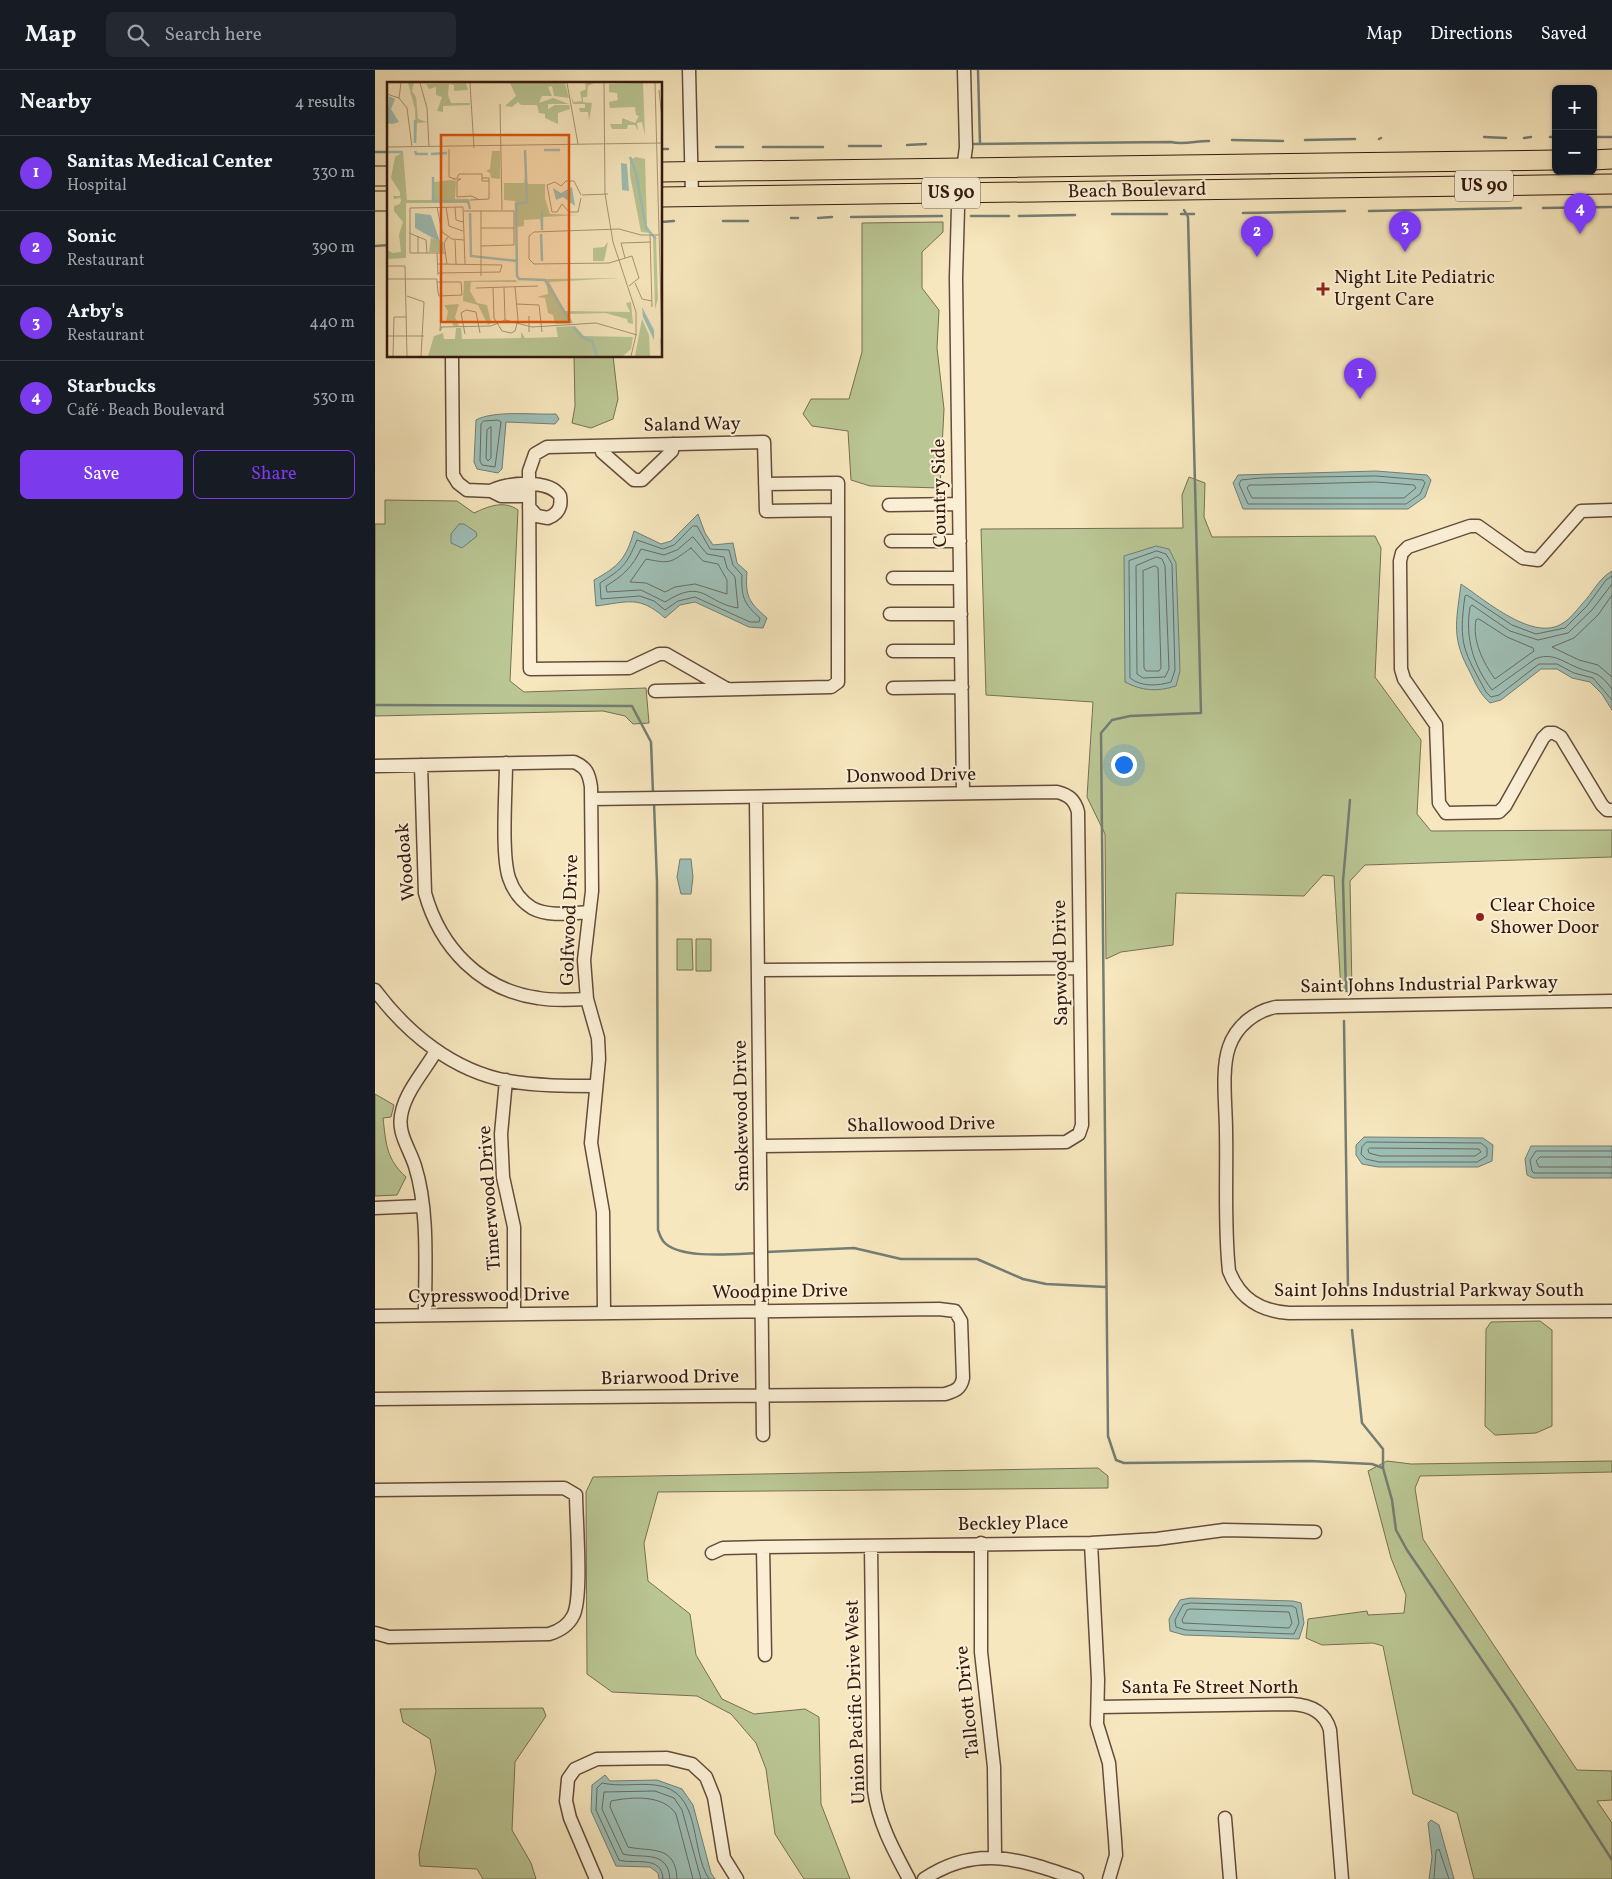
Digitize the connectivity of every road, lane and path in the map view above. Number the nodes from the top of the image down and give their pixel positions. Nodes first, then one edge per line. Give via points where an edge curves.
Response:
1 (689, 70) edge
2 (964, 70) edge
3 (1612, 159) edge
4 (1552, 160) edge
5 (1597, 160) edge
6 (1360, 163) junction
7 (964, 168) junction
8 (691, 171) junction
9 (663, 172) edge
10 (1612, 184) edge
11 (1357, 188) junction
12 (961, 193) junction
13 (691, 196) junction
14 (663, 197) edge
15 (452, 358) edge
16 (673, 444) junction
17 (601, 446) junction
18 (765, 484) junction
19 (529, 496) junction
20 (889, 504) dead end
21 (959, 504) junction
22 (838, 510) junction
23 (1612, 510) edge
24 (960, 541) junction
25 (891, 542) dead end
26 (893, 578) dead end
27 (960, 578) junction
28 (890, 614) dead end
29 (961, 614) junction
30 (893, 651) dead end
31 (961, 651) junction
32 (893, 688) dead end
33 (962, 688) junction
34 (727, 689) junction
35 (655, 691) dead end
36 (506, 763) junction
37 (421, 765) junction
38 (375, 766) edge
39 (963, 793) junction
40 (1067, 794) joint
41 (756, 798) junction
42 (591, 799) junction
43 (1612, 810) edge
44 (589, 912) junction
45 (1079, 968) junction
46 (759, 970) junction
47 (375, 990) edge
48 (587, 999) junction
49 (1612, 1002) edge
50 (436, 1051) junction
51 (506, 1080) junction
52 (596, 1086) junction
53 (1079, 1134) joint
54 (761, 1146) junction
55 (421, 1206) junction
56 (375, 1208) edge
57 (1247, 1300) joint
58 (761, 1311) junction
59 (1612, 1311) edge
60 (604, 1313) junction
61 (515, 1314) junction
62 (425, 1315) junction
63 (375, 1316) edge
64 (962, 1384) joint
65 (762, 1396) junction
66 (375, 1400) edge
67 (763, 1434) dead end
68 (375, 1490) edge
69 (1315, 1532) dead end
70 (981, 1543) junction
71 (1091, 1543) junction
72 (871, 1546) junction
73 (763, 1547) junction
74 (712, 1553) dead end
75 (375, 1633) edge
76 (765, 1655) dead end
77 (1098, 1707) junction
78 (1225, 1818) dead end
79 (995, 1857) junction
80 (595, 1879) edge
81 (737, 1879) edge
82 (909, 1879) edge
83 (924, 1879) edge
84 (1077, 1879) edge
85 (1109, 1879) edge
86 (1231, 1879) edge
87 (1342, 1879) edge

1 - 8 street
2 - 7 street, Country Side
3 - 5 highway
4 - 6 highway, US 90
6 - 7 highway, US 90
6 - 11 highway
7 - 8 highway, US 90
7 - 12 street, Country Side
8 - 9 highway, US 90
8 - 13 street
10 - 11 highway, Beach Boulevard / US 90
11 - 12 highway, Beach Boulevard / US 90
12 - 13 highway, Beach Boulevard / US 90
12 - 21 street, Country Side via 956,278
13 - 14 highway, Beach Boulevard / US 90
15 - 19 street via 453,475 457,483 467,490 491,491 501,496
16 - 17 street, Saland Way
16 - 17 street via 672,451 642,480 634,480 602,452
16 - 18 street, Saland Way via 764,442
17 - 19 street, Saland Way via 547,447 540,450 531,461
18 - 22 street, Saland Way via 766,511
18 - 22 street via 838,483
19 - 34 street, Saland Way via 530,668 629,668 666,654
20 - 21 street
21 - 24 street, Country Side
22 - 34 street via 838,682 831,687
23 - 43 street via 1581,512 1538,560 1523,558 1478,526 1470,526 1407,547 1400,561 1401,669 1404,679 1436,725 1439,803 1445,813 1499,812 1548,732 1561,737 1602,805
24 - 25 street
24 - 27 street, Country Side
26 - 27 street
27 - 29 street, Country Side
28 - 29 street
29 - 31 street, Country Side
30 - 31 street
31 - 33 street, Country Side
32 - 33 street
33 - 39 street, Country Side
34 - 35 street
36 - 37 street, Golfwood Drive
36 - 42 street, Golfwood Drive via 574,762 589,774
36 - 44 street via 506,848 514,890 533,908 541,911
37 - 38 street, Golfwood Drive
37 - 48 street, Woodoak via 425,893 430,914 447,944 474,971 496,986 544,999
39 - 40 street, Donwood Drive
39 - 41 street, Donwood Drive
40 - 45 street, Sapwood Drive via 1078,812
41 - 42 street, Donwood Drive
41 - 46 street, Smokewood Drive
42 - 44 street, Golfwood Drive via 592,891
44 - 48 street, Golfwood Drive via 584,960
45 - 46 street
45 - 53 street, Sapwood Drive via 1082,1125
46 - 54 street, Smokewood Drive
47 - 50 street via 402,1022
48 - 52 street, Golfwood Drive via 598,1038
49 - 57 street, Saint Johns Industrial Parkway via 1292,1006 1268,1008 1250,1017 1229,1046 1226,1088 1227,1257 1233,1282
50 - 51 street
50 - 55 street via 401,1112 402,1137 415,1165
51 - 52 street
51 - 61 street, Timerwood Drive via 501,1134 503,1177 514,1227
52 - 60 street, Golfwood Drive via 591,1143 603,1212
53 - 54 street, Shallowood Drive via 1066,1142
54 - 58 street, Smokewood Drive
55 - 56 street
55 - 62 street
57 - 59 street, Saint Johns Industrial Parkway South via 1273,1312 1289,1313
58 - 60 street, Woodpine Drive
58 - 64 street, Woodpine Drive via 955,1311 962,1329
58 - 65 street, Smokewood Drive
60 - 61 street, Cypresswood Drive
61 - 62 street, Cypresswood Drive
62 - 63 street, Cypresswood Drive
64 - 65 street, Briarwood Drive via 957,1390 945,1394
65 - 66 street, Briarwood Drive
65 - 67 street, Smokewood Drive
68 - 75 street via 564,1488 576,1494 578,1593 574,1615 558,1631 532,1636 389,1637
69 - 71 street, Beckley Place via 1225,1530
70 - 71 street, Beckley Place
70 - 72 street, Beckley Place
70 - 79 street, Tallcott Drive via 981,1652 995,1775
71 - 77 street
72 - 73 street, Beckley Place
72 - 82 street, Union Pacific Drive West via 874,1790 889,1839
73 - 74 street, Beckley Place via 723,1548
73 - 76 street
77 - 85 street via 1097,1724 1109,1763 1116,1855
77 - 87 street, Santa Fe Street North via 1292,1704 1304,1705 1320,1713 1330,1730
78 - 86 street
79 - 83 street via 958,1862
79 - 84 street via 1014,1859
80 - 81 street via 570,1818 566,1800 568,1779 586,1762 613,1758 667,1758 684,1760 697,1768 711,1787 724,1858

